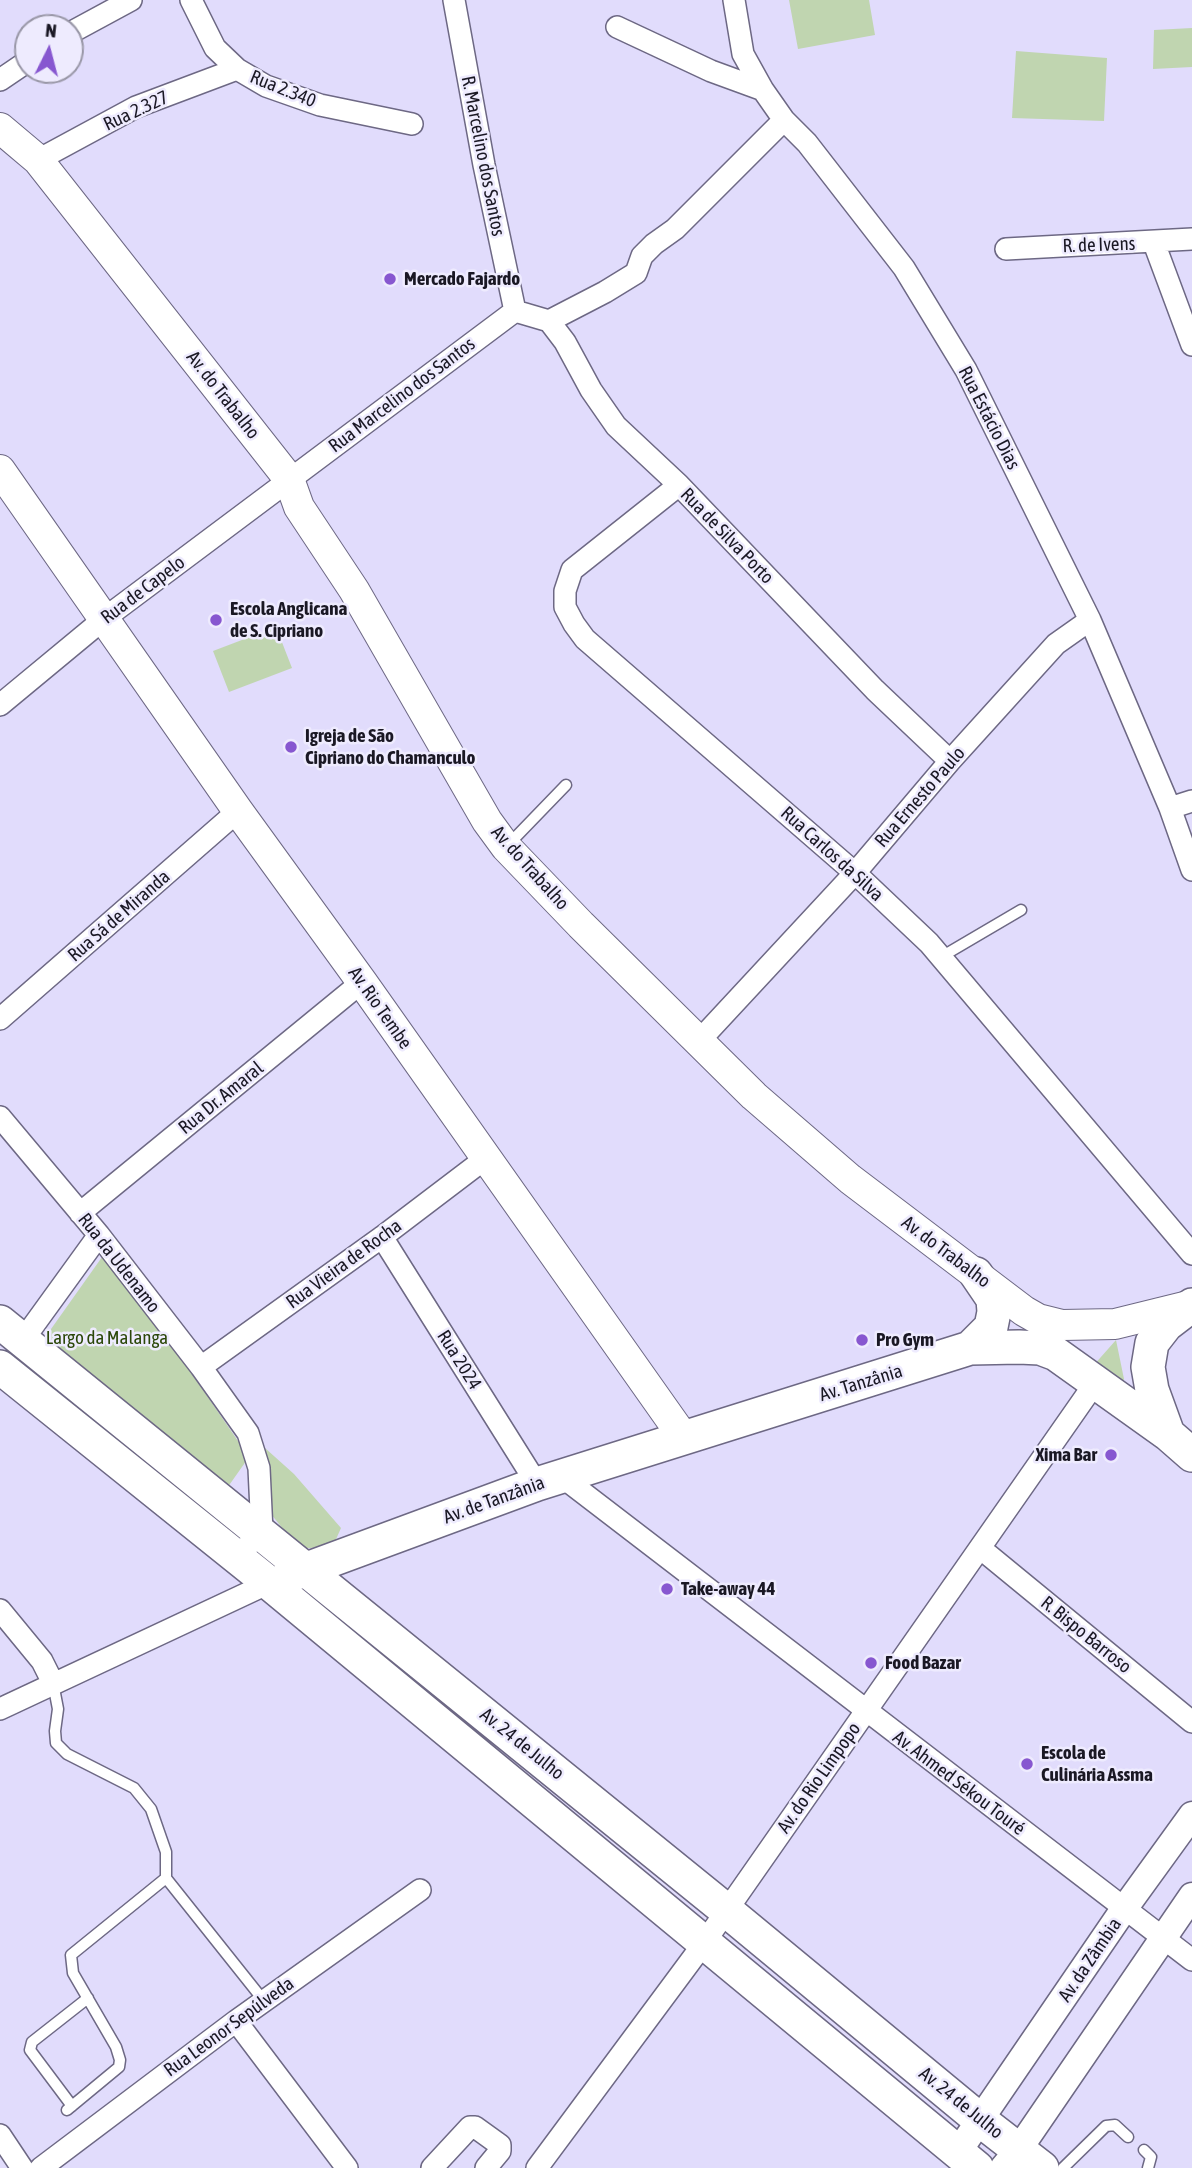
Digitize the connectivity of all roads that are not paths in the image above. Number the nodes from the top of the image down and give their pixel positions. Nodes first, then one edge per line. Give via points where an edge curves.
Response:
1 (131, 0) edge
2 (191, 0) edge
3 (454, 0) edge
4 (734, 0) edge
5 (84, 25) edge
6 (617, 27) dead end
7 (237, 69) junction
8 (763, 90) junction
9 (784, 120) junction
10 (412, 124) dead end
11 (0, 128) edge
12 (38, 160) junction
13 (1192, 239) edge
14 (1154, 243) junction
15 (1006, 249) dead end
16 (515, 311) junction
17 (549, 321) junction
18 (1192, 345) edge
19 (0, 470) edge
20 (679, 485) junction
21 (294, 493) junction
22 (105, 618) junction
23 (1090, 620) junction
24 (0, 705) edge
25 (950, 761) junction
26 (566, 785) dead end
27 (1192, 802) edge
28 (1170, 808) junction
29 (238, 811) junction
30 (506, 847) junction
31 (1192, 870) edge
32 (856, 873) junction
33 (1021, 911) dead end
34 (941, 957) junction
35 (362, 982) junction
36 (0, 1019) edge
37 (699, 1041) junction
38 (0, 1117) edge
39 (486, 1158) junction
40 (80, 1213) junction
41 (99, 1235) junction
42 (382, 1237) junction
43 (1192, 1254) edge
44 (976, 1274) junction
45 (1192, 1305) edge
46 (11, 1331) edge
47 (1051, 1337) junction
48 (970, 1348) junction
49 (0, 1367) edge
50 (201, 1367) junction
51 (1095, 1383) junction
52 (684, 1438) junction
53 (1180, 1445) edge
54 (549, 1480) junction
55 (262, 1532) junction
56 (980, 1549) junction
57 (236, 1557) junction
58 (306, 1569) junction
59 (269, 1583) junction
60 (0, 1610) edge
61 (54, 1683) junction
62 (0, 1709) edge
63 (866, 1712) junction
64 (1192, 1722) edge
65 (1192, 1815) edge
66 (166, 1878) junction
67 (420, 1890) dead end
68 (1192, 1896) edge
69 (1124, 1909) junction
70 (727, 1911) junction
71 (1163, 1938) junction
72 (705, 1943) junction
73 (1192, 1960) edge
74 (88, 1998) junction
75 (264, 2001) junction
76 (236, 2021) junction
77 (985, 2113) junction
78 (0, 2135) edge
79 (1128, 2137) dead end
80 (1144, 2150) dead end
81 (1021, 2162) edge
82 (961, 2163) edge
83 (22, 2168) edge
84 (41, 2168) edge
85 (347, 2168) edge
86 (432, 2168) edge
87 (486, 2168) edge
88 (537, 2168) edge
89 (1063, 2168) edge
90 (1148, 2168) edge

1 - 5 street
2 - 7 street, Rua 2.340 via 215,48
3 - 16 street, R. Marcelino dos Santos
4 - 8 street, Rua Estácio Dias via 743,54
6 - 8 street
7 - 10 street, Rua 2.340 via 266,86 320,105
7 - 12 street, Rua 2.327 via 136,107
8 - 9 street, Rua Estácio Dias
9 - 17 street via 642,256 636,273
9 - 23 street, Rua Estácio Dias via 904,268 966,370
11 - 12 main road, Av. do Trabalho
12 - 21 main road, Av. do Trabalho
13 - 14 street, R. de Ivens
14 - 15 street, R. de Ivens
14 - 18 street
16 - 17 street
16 - 21 street, Rua Marcelino dos Santos
17 - 20 street, Rua de Silva Porto via 617,426
19 - 22 main road, Av. Rio Tembe
20 - 25 street, Rua de Silva Porto via 875,690
20 - 32 street, Rua Carlos da Silva via 572,570 565,607 585,639
21 - 22 street, Rua de Capelo
21 - 30 main road, Av. do Trabalho
22 - 24 street, Rua de Capelo
22 - 29 main road, Av. Rio Tembe
23 - 25 street, Rua Ernesto Paulo via 1056,644
23 - 28 street, Rua Estácio Dias
25 - 32 street, Rua Ernesto Paulo
26 - 30 lane
27 - 28 street
28 - 31 street, Rua Estácio Dias
29 - 35 main road, Av. Rio Tembe
29 - 36 street, Rua Sá de Miranda
30 - 37 main road, Av. do Trabalho
32 - 34 street, Rua Carlos da Silva
32 - 37 street, Rua Ernesto Paulo
33 - 34 lane
34 - 43 street, Rua Carlos da Silva
35 - 39 main road, Av. Rio Tembe
35 - 40 street, Rua Dr. Amaral
37 - 44 main road, Av. do Trabalho via 850,1179
38 - 40 street, Rua da Udenamo
39 - 42 street, Rua Vieira de Rocha
39 - 52 main road, Av. Rio Tembe
40 - 41 street, Rua da Udenamo
41 - 46 street
41 - 50 street, Rua da Udenamo
42 - 50 street, Rua Vieira de Rocha
42 - 54 street, Rua 2024
44 - 47 main road, Av. do Trabalho via 1048,1323
44 - 48 main road via 993,1299 994,1312 991,1326
45 - 47 main road
45 - 53 main road via 1152,1343 1148,1367 1152,1390
46 - 55 main road, Av. 24 de Julho
47 - 48 main road, Av. Tanzânia
47 - 51 main road via 1056,1354
48 - 52 main road, Av. Tanzânia
49 - 57 main road, Av. 24 de Julho
50 - 55 street, Rua da Udenamo via 248,1433 259,1468
51 - 53 main road
51 - 56 street, Av. do Rio Limpopo
52 - 54 main road, Av. de Tanzânia
54 - 58 main road, Av. de Tanzânia
54 - 63 street, Av. Ahmed Sékou Touré
55 - 57 street
55 - 58 main road, Av. 24 de Julho
56 - 63 street, Av. do Rio Limpopo
56 - 64 street, R. Bispo Barroso
57 - 59 main road, Av. 24 de Julho
58 - 59 main road, Av. de Tanzânia
58 - 70 main road, Av. 24 de Julho
59 - 61 street
59 - 72 main road, Av. 24 de Julho
60 - 61 street
61 - 62 street
61 - 66 lane via 57,1743 67,1754 134,1788 151,1809 166,1852
63 - 69 street, Av. Ahmed Sékou Touré
63 - 70 street, Av. do Rio Limpopo
65 - 69 street, Av. da Zâmbia
66 - 74 lane via 71,1955 73,1973
66 - 75 lane
67 - 75 street, Rua Leonor Sepúlveda
68 - 71 street
69 - 71 street, Av. Ahmed Sékou Touré
69 - 77 street, Av. da Zâmbia
70 - 72 street, Av. do Rio Limpopo
70 - 77 main road, Av. 24 de Julho
71 - 73 street, Av. Ahmed Sékou Touré
71 - 81 street
72 - 82 main road, Av. 24 de Julho via 931,2130
72 - 88 street, Av. do Rio Limpopo
74 - 74 lane via 32,2042 30,2050 69,2108 119,2067 116,2047
75 - 76 street, Rua Leonor Sepúlveda
76 - 84 street, Rua Leonor Sepúlveda
76 - 85 street
77 - 81 main road, Av. 24 de Julho
77 - 82 street, Av. da Zâmbia
78 - 83 street
79 - 89 lane via 1115,2125 1106,2126
80 - 90 lane via 1151,2157
86 - 87 street via 475,2127 500,2145

